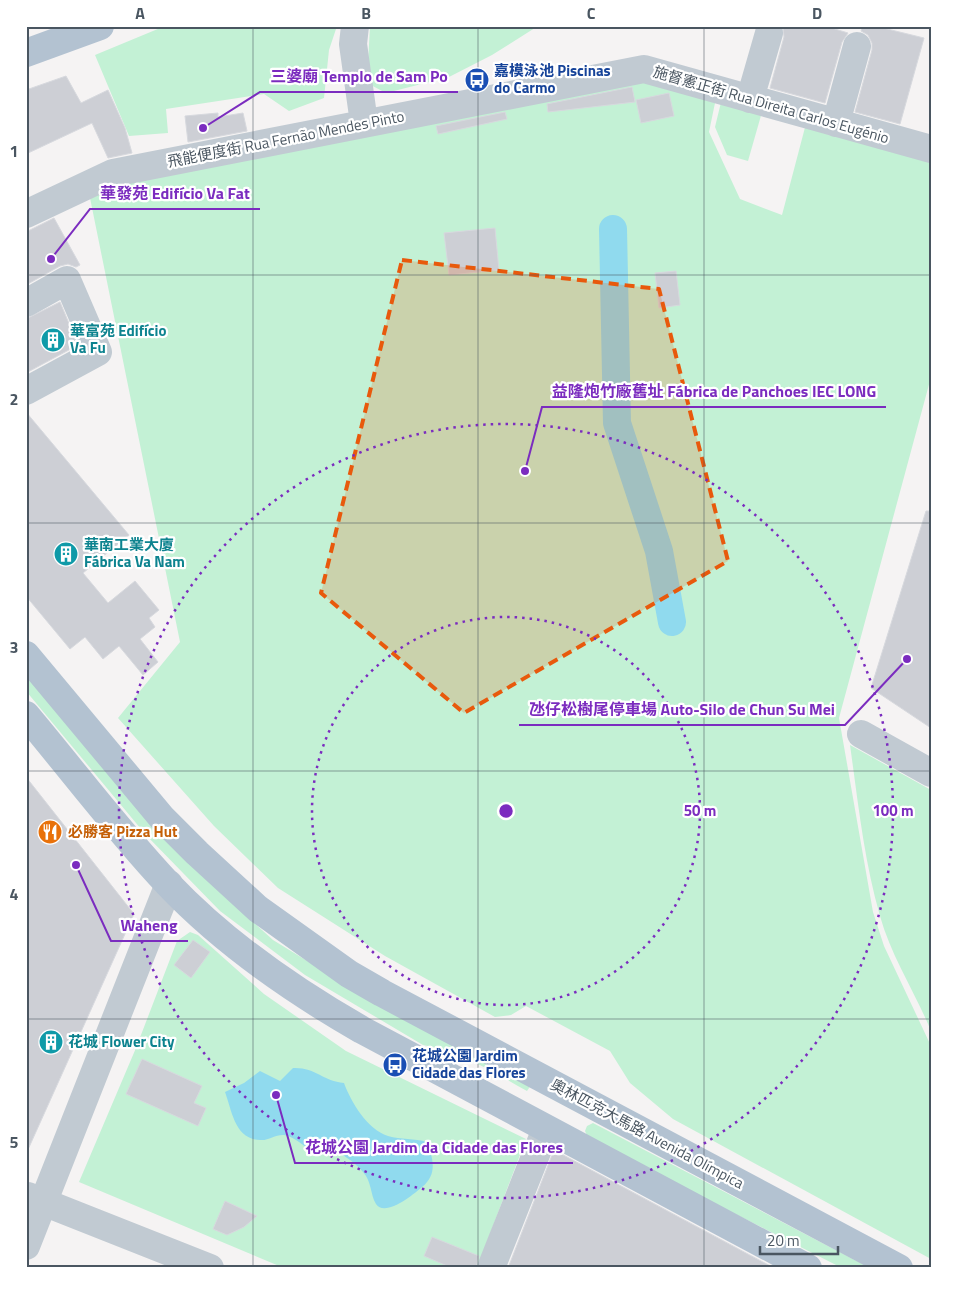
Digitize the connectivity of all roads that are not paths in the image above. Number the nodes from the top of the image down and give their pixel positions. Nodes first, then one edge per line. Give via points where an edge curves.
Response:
1 (100, 26) edge
2 (356, 26) edge
3 (769, 33) dead end
4 (857, 46) dead end
5 (29, 51) edge
6 (552, 86) joint
7 (750, 98) junction
8 (364, 123) junction
9 (836, 123) junction
10 (931, 149) edge
11 (26, 214) edge
12 (26, 303) edge
13 (26, 391) edge
14 (26, 655) edge
15 (26, 715) edge
16 (861, 734) dead end
17 (931, 773) edge
18 (169, 884) junction
19 (537, 1076) junction
20 (590, 1104) junction
21 (518, 1113) junction
22 (546, 1129) junction
23 (570, 1141) junction
24 (35, 1199) edge
25 (26, 1246) edge
26 (210, 1268) edge
27 (491, 1268) edge
28 (808, 1268) edge
29 (899, 1268) edge

1 - 5 main road
2 - 8 street via 353,44
3 - 7 street
4 - 9 street
6 - 7 street, 施督憲正街 Rua Direita Carlos Eugénio via 644,69
6 - 8 street, 飛能便度街 Rua Fernão Mendes Pinto
7 - 9 street, 施督憲正街 Rua Direita Carlos Eugénio
8 - 11 street, 飛能便度街 Rua Fernão Mendes Pinto via 113,172
9 - 10 street, 施督憲正街 Rua Direita Carlos Eugénio
12 - 13 street via 68,280 98,352
14 - 19 main road, 奧林匹克大馬路 Avenida Olímpica via 162,818 258,910 349,974
15 - 18 main road
16 - 17 street
18 - 21 main road via 231,942 328,1011
18 - 24 street
19 - 20 main road, 奧林匹克大馬路 Avenida Olímpica
19 - 21 main road via 537,1094 532,1103
20 - 23 main road via 575,1114 568,1132
20 - 29 main road, 奧林匹克大馬路 Avenida Olímpica
21 - 22 main road
22 - 23 main road
22 - 27 street
23 - 28 main road
24 - 25 street
24 - 26 street

